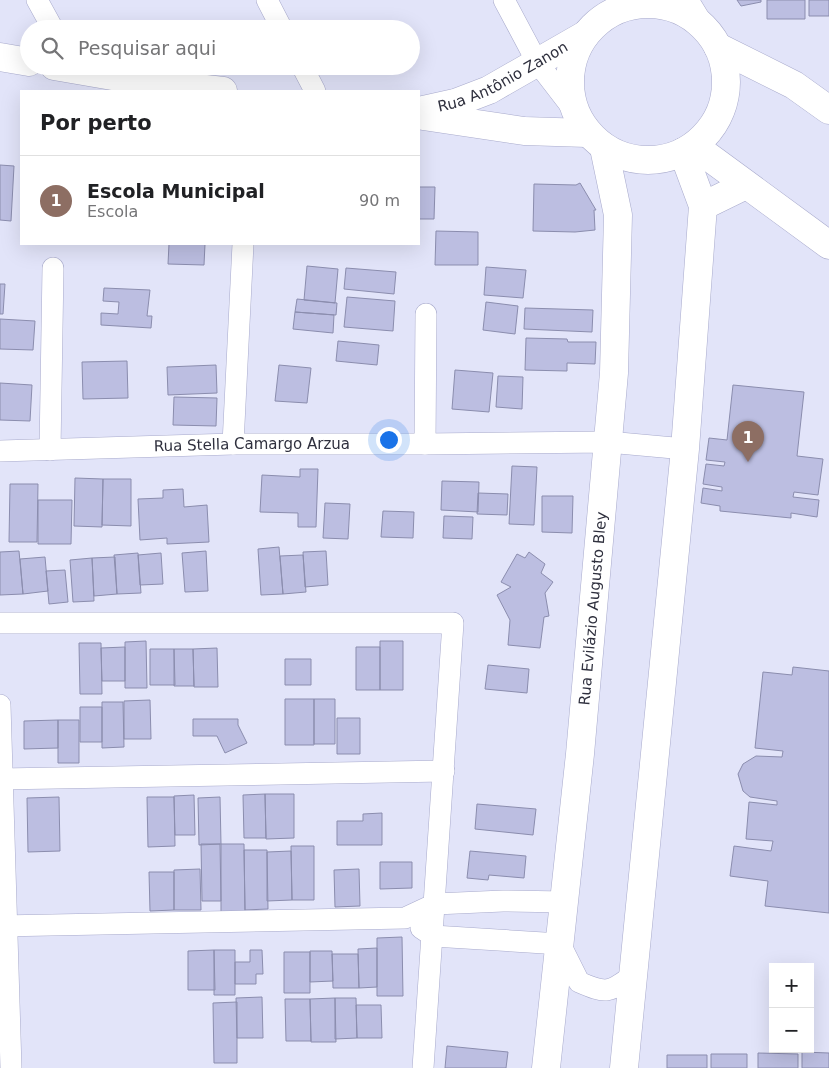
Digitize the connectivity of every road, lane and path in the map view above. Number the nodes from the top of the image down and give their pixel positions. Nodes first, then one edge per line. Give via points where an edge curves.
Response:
1 (37, 0) edge
2 (267, 0) edge
3 (504, 0) edge
4 (688, 0) edge
5 (617, 7) edge
6 (48, 20) edge
7 (277, 20) edge
8 (585, 35) junction
9 (711, 38) junction
10 (0, 57) edge
11 (20, 60) edge
12 (537, 62) junction
13 (108, 75) edge
14 (307, 75) edge
15 (214, 90) edge
16 (314, 90) edge
17 (829, 110) edge
18 (420, 111) edge
19 (420, 115) edge
20 (589, 131) junction
21 (688, 149) junction
22 (746, 185) junction
23 (703, 206) junction
24 (243, 245) edge
25 (829, 245) edge
26 (53, 268) dead end
27 (426, 314) dead end
28 (608, 442) junction
29 (234, 444) junction
30 (425, 444) junction
31 (685, 449) junction
32 (50, 450) junction
33 (0, 451) edge
34 (0, 623) edge
35 (0, 705) edge
36 (444, 771) junction
37 (1, 779) edge
38 (565, 902) junction
39 (435, 904) junction
40 (405, 918) junction
41 (3, 926) edge
42 (433, 936) junction
43 (560, 944) junction
44 (633, 974) junction
45 (11, 1068) edge
46 (423, 1068) edge
47 (546, 1068) edge
48 (624, 1068) edge

1 - 6 street
2 - 7 street
3 - 12 street
4 - 9 street
5 - 8 street
5 - 9 street via 660,5 685,13
8 - 12 street, Rua Antônio Zanon
8 - 20 street via 573,58 569,85
9 - 17 street via 794,85
9 - 21 street via 725,68 726,90 710,130
10 - 11 street
12 - 18 street, Rua Antônio Zanon via 490,90 455,103
12 - 20 street
13 - 15 street
14 - 16 street
19 - 20 street, Rua Antônio Zanon via 524,132
20 - 21 street via 623,157 643,161 664,159
20 - 28 street, Rua Evilázio Augusto Bley via 618,215 614,373
21 - 22 street
21 - 23 street
22 - 23 street
22 - 25 street
23 - 31 street
24 - 29 street
26 - 32 street
27 - 30 street
28 - 30 street, Rua Stella Camargo Arzua
28 - 31 street, Rua Stella Camargo Arzua
28 - 38 street, Rua Evilázio Augusto Bley
29 - 30 street, Rua Stella Camargo Arzua
29 - 32 street, Rua Stella Camargo Arzua
31 - 44 street
32 - 33 street, Rua Stella Camargo Arzua
34 - 36 street via 453,623
35 - 37 street
36 - 37 street
36 - 39 street
37 - 41 street
38 - 39 street
38 - 43 street, Rua Evilázio Augusto Bley
39 - 40 street
39 - 42 street
40 - 41 street
40 - 42 street
41 - 45 street
42 - 43 street
42 - 46 street
43 - 44 street via 579,982 597,990 615,989
43 - 47 street, Rua Evilázio Augusto Bley
44 - 48 street

